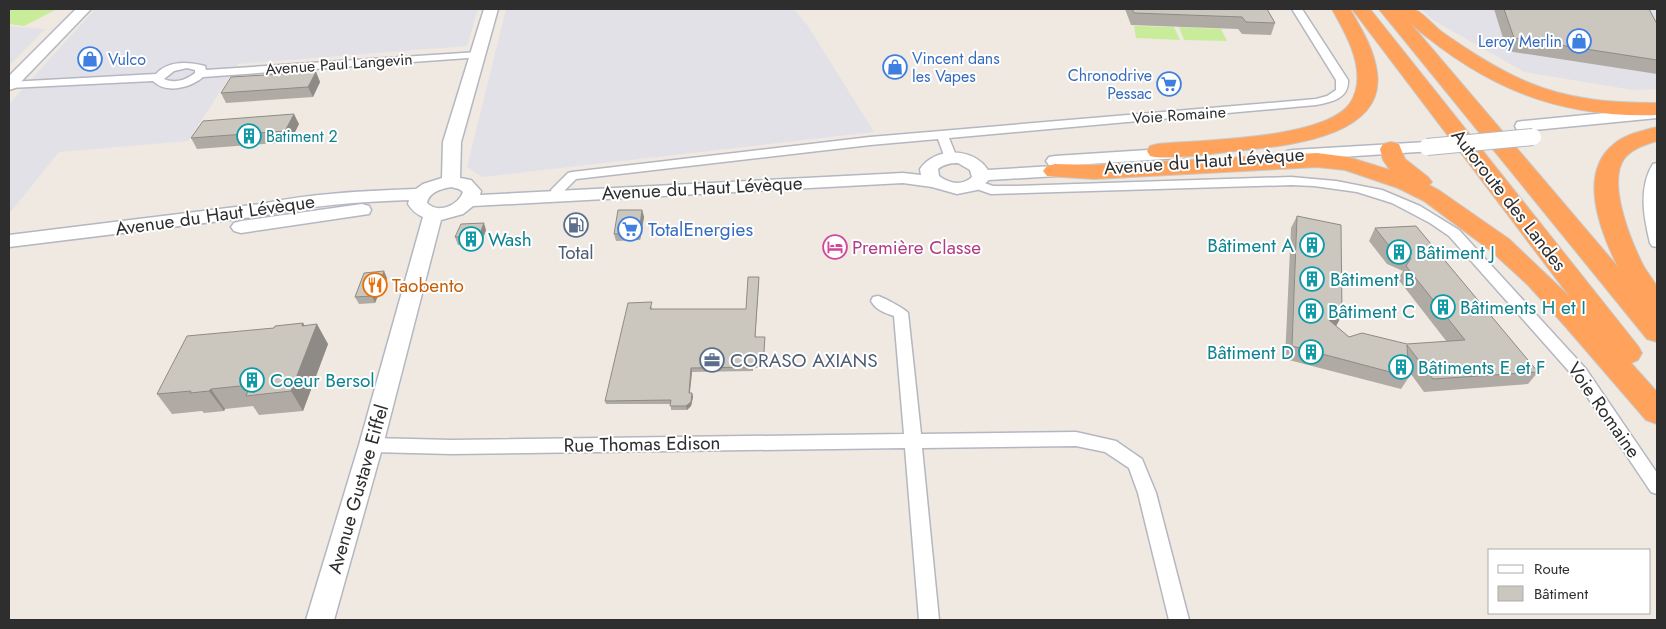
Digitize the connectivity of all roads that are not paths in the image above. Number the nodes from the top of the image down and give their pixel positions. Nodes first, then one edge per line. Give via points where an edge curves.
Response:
1 (84, 9) edge
2 (491, 9) edge
3 (1298, 9) edge
4 (1341, 9) edge
5 (1361, 9) edge
6 (1388, 9) edge
7 (1404, 9) edge
8 (478, 55) junction
9 (1481, 68) junction
10 (200, 74) junction
11 (159, 77) junction
12 (9, 85) edge
13 (1657, 109) edge
14 (1657, 113) edge
15 (1553, 123) junction
16 (1657, 126) edge
17 (1527, 131) junction
18 (1657, 134) edge
19 (942, 135) junction
20 (1422, 140) junction
21 (1397, 148) junction
22 (951, 158) junction
23 (1097, 158) junction
24 (1657, 167) edge
25 (1056, 171) junction
26 (932, 176) junction
27 (978, 176) junction
28 (557, 190) junction
29 (470, 196) junction
30 (432, 197) junction
31 (9, 241) edge
32 (1657, 243) edge
33 (1500, 245) junction
34 (9, 253) edge
35 (878, 301) dead end
36 (1657, 307) edge
37 (1657, 332) edge
38 (1657, 390) edge
39 (1657, 412) edge
40 (912, 441) junction
41 (371, 446) junction
42 (1657, 487) edge
43 (320, 620) edge
44 (930, 620) edge
45 (1179, 620) edge

1 - 12 main road
2 - 8 main road, Avenue Gustave Eiffel
3 - 19 street, Voie Romaine via 1342,80 1344,86 1340,93 1329,99 1231,111
4 - 23 highway via 1368,72 1362,101 1346,118 1326,127 1266,140
5 - 38 highway, Autoroute des Landes
6 - 37 highway, Autoroute des Landes
7 - 9 highway
8 - 10 street, Avenue Paul Langevin
8 - 30 main road, Avenue Gustave Eiffel via 452,142 442,156
9 - 13 highway via 1524,88 1567,102 1612,110
9 - 15 highway via 1546,108 1553,114
10 - 11 street, Avenue Paul Langevin via 171,85 160,83
10 - 11 street, Avenue Paul Langevin via 201,68 187,65 173,68
11 - 12 street, Avenue Paul Langevin
14 - 15 main road
15 - 17 main road via 1557,127 1551,131
16 - 17 main road
17 - 20 main road, bridge
18 - 36 highway via 1626,145 1612,160 1607,174 1607,191 1625,254 1635,276
19 - 22 street
19 - 28 street via 572,176
20 - 21 main road, Avenue du Haut Lévèque
20 - 23 main road, Avenue du Haut Lévèque
21 - 25 main road, Avenue du Haut Lévèque
21 - 33 highway via 1392,158 1396,164 1455,206
22 - 26 main road via 937,161
22 - 27 main road via 966,160
23 - 27 main road, Avenue du Haut Lévèque
24 - 32 street via 1650,183 1652,223
25 - 27 main road, Avenue du Haut Lévèque
25 - 33 highway via 1317,160 1348,164 1386,175 1423,192
26 - 27 main road via 951,188 969,187
26 - 28 main road, Avenue du Haut Lévèque via 904,172
26 - 29 main road, Avenue du Haut Lévèque via 536,196
27 - 42 street, Voie Romaine via 991,190 1281,181 1320,182 1365,189 1396,199 1454,233 1580,373
28 - 29 main road, Avenue du Haut Lévèque
29 - 30 main road via 465,184
29 - 30 main road via 449,212
30 - 31 main road, Avenue du Haut Lévèque via 348,197
30 - 34 main road, Avenue du Haut Lévèque via 219,230 177,232
30 - 41 main road, Avenue Gustave Eiffel
33 - 39 highway via 1562,305
35 - 40 street via 901,313
40 - 41 street, Rue Thomas Edison
40 - 44 street
40 - 45 street, Rue Thomas Edison via 1076,439 1110,446 1136,464 1147,493
41 - 43 main road, Avenue Gustave Eiffel

